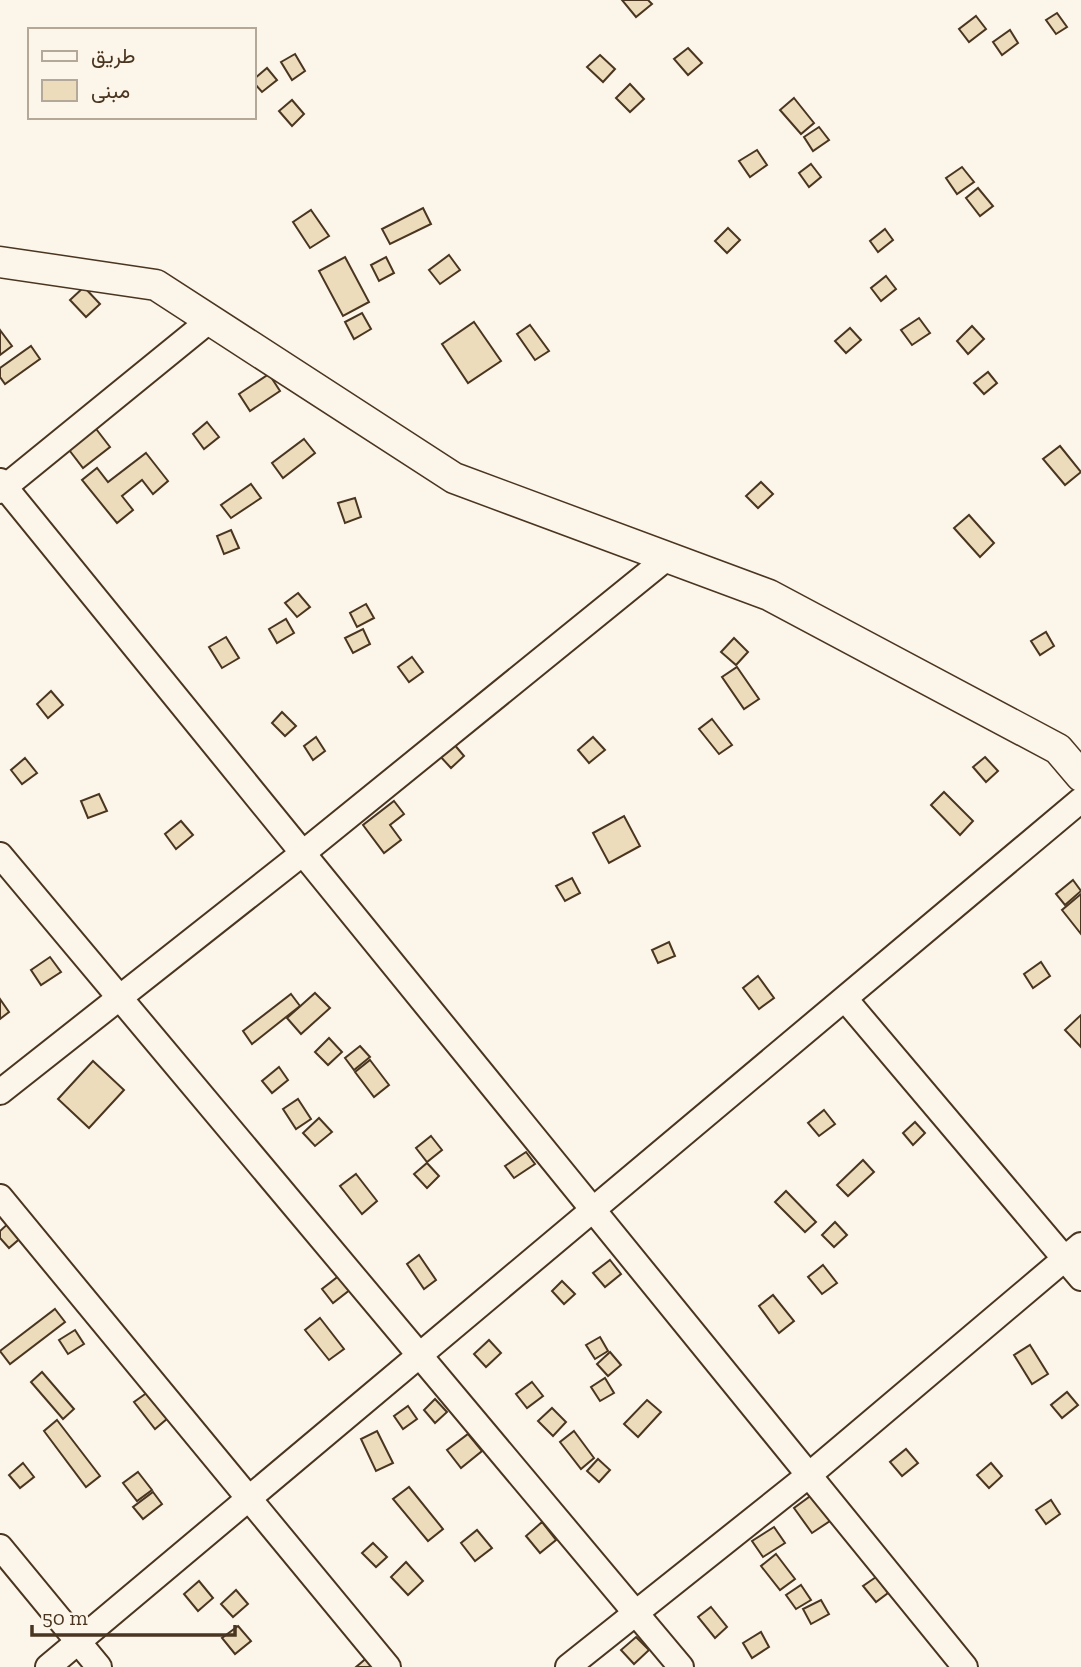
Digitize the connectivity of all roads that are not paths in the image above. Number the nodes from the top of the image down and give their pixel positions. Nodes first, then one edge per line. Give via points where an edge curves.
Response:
1 (0, 262) edge
2 (210, 320) junction
3 (2, 486) edge
4 (668, 557) junction
5 (1081, 776) edge
6 (1081, 800) edge
7 (303, 853) junction
8 (0, 855) edge
9 (120, 998) junction
10 (845, 999) junction
11 (0, 1092) edge
12 (0, 1197) edge
13 (593, 1210) junction
14 (1073, 1252) edge
15 (1081, 1278) edge
16 (420, 1355) junction
17 (809, 1475) junction
18 (249, 1499) junction
19 (0, 1547) edge
20 (636, 1613) junction
21 (78, 1641) junction
22 (48, 1667) edge
23 (99, 1667) edge
24 (388, 1667) edge
25 (568, 1667) edge
26 (681, 1667) edge
27 (965, 1667) edge

1 - 2 street via 156,285
2 - 3 street
2 - 4 street via 454,478
3 - 7 street
4 - 5 street via 769,595 1058,749
4 - 7 street
6 - 10 street
7 - 9 street
7 - 13 street
8 - 9 street
9 - 11 street
9 - 16 street
10 - 13 street
10 - 14 street
12 - 18 street
13 - 16 street
13 - 17 street
14 - 15 street
14 - 17 street
16 - 18 street
16 - 20 street
17 - 20 street
17 - 27 street
18 - 21 street
18 - 24 street
19 - 21 street
20 - 25 street
20 - 26 street
21 - 22 street
21 - 23 street

